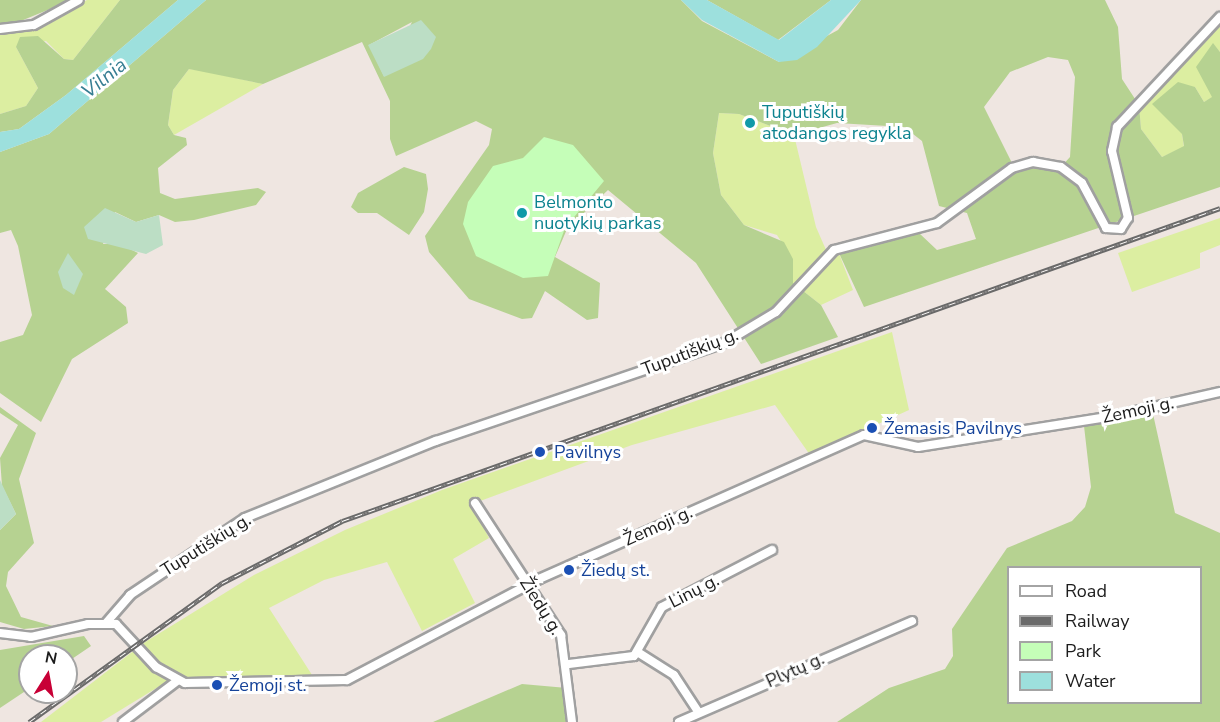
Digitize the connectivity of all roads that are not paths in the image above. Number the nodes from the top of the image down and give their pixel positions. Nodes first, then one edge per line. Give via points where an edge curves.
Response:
1 (79, 0) edge
2 (1220, 17) edge
3 (0, 29) edge
4 (1220, 392) edge
5 (475, 503) dead end
6 (772, 550) dead end
7 (530, 585) junction
8 (912, 621) dead end
9 (106, 622) junction
10 (0, 633) edge
11 (639, 653) junction
12 (568, 664) junction
13 (177, 681) junction
14 (699, 713) junction
15 (123, 722) edge
16 (572, 722) edge
17 (679, 722) edge

1 - 3 street via 34,25
2 - 9 street, Tuputiškių g. via 1124,116 1114,136 1114,166 1128,218 1121,229 1106,228 1082,183 1061,167 1033,162 1012,168 937,223 834,250 776,312 726,342 436,441 245,518 130,595
4 - 7 street, Žemoji g. via 1114,416 918,447 864,435
5 - 7 street, Žiedų g.
6 - 11 street, Linų g. via 662,607
7 - 12 street, Žiedų g. via 561,635
7 - 13 street, Žemoji g. via 347,680
8 - 14 street, Plytų g.
9 - 10 street via 31,638
9 - 13 street via 123,627 156,667
11 - 12 street
11 - 14 street via 674,675
12 - 16 street, Žiedų g.
13 - 15 street
14 - 17 street, Plytų g.

